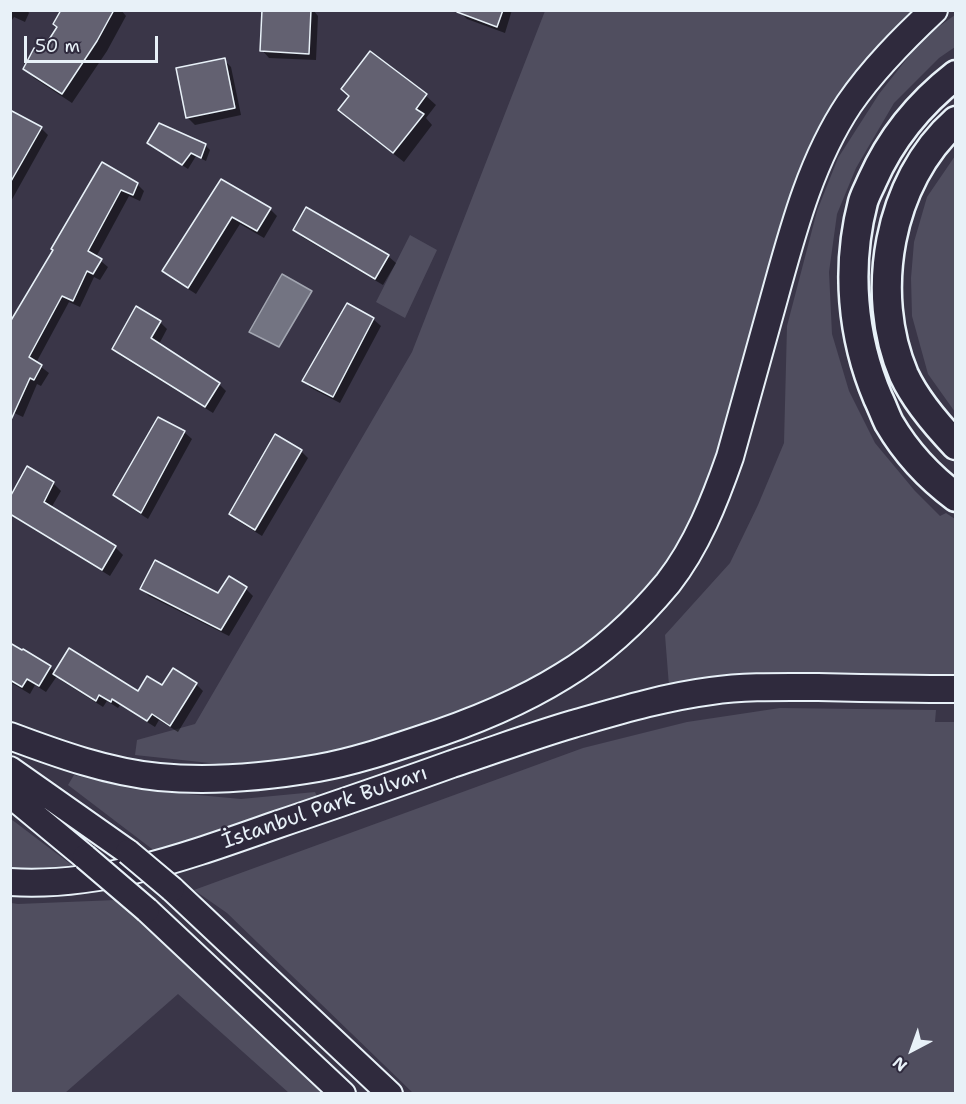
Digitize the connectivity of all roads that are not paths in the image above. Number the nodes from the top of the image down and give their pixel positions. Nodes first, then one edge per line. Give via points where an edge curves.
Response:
1 (934, 10) edge
2 (956, 75) edge
3 (956, 122) edge
4 (956, 445) edge
5 (956, 497) edge
6 (956, 689) edge
7 (10, 736) edge
8 (10, 769) edge
9 (10, 795) edge
10 (10, 882) edge
11 (343, 1094) edge
12 (390, 1094) edge

1 - 7 highway via 874,72 848,105 825,148 795,224 730,457 708,514 668,582 600,650 564,676 492,713 374,754 319,768 255,776 159,777 103,767
2 - 5 highway via 921,106 878,167 864,200 854,280 855,318 864,359 889,422 918,462
3 - 4 highway via 914,175 901,204 886,278 887,310 905,376 920,402
6 - 10 highway, İstanbul Park Bulvarı via 789,687 713,690 674,697 572,724 210,848 124,873 81,880
8 - 12 main road, bridge via 128,852
9 - 11 main road, bridge via 147,910

